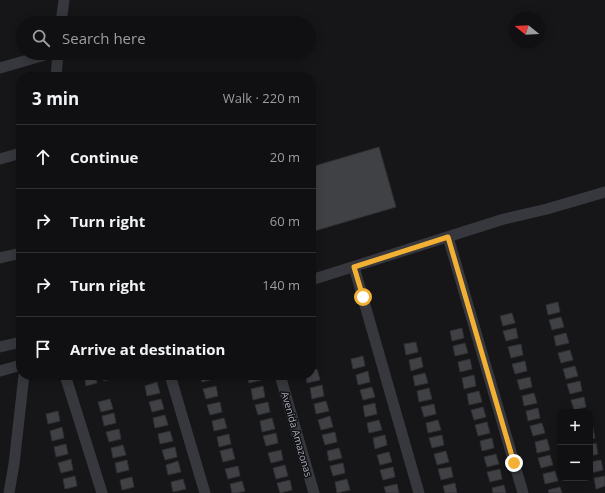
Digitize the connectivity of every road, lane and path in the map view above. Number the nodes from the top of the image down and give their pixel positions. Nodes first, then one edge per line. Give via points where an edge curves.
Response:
1 (64, 0) edge
2 (62, 16) edge
3 (28, 60) edge
4 (57, 60) edge
5 (0, 68) edge
6 (56, 72) edge
7 (16, 154) edge
8 (0, 159) edge
9 (605, 192) edge
10 (448, 237) junction
11 (16, 254) edge
12 (0, 258) edge
13 (354, 267) junction
14 (316, 278) edge
15 (16, 343) edge
16 (0, 347) edge
17 (16, 366) edge
18 (0, 371) edge
19 (23, 380) edge
20 (67, 380) edge
21 (171, 380) edge
22 (281, 380) edge
23 (9, 493) edge
24 (102, 493) edge
25 (205, 493) edge
26 (314, 493) edge
27 (419, 493) edge
28 (523, 493) edge

1 - 2 street
3 - 5 street
4 - 6 street
7 - 8 street
9 - 10 street
10 - 13 street
10 - 28 street
11 - 12 street
13 - 14 street
13 - 27 street
15 - 16 street
17 - 18 street
19 - 23 street
20 - 24 street
21 - 25 street
22 - 26 street, Avenida Amazonas

